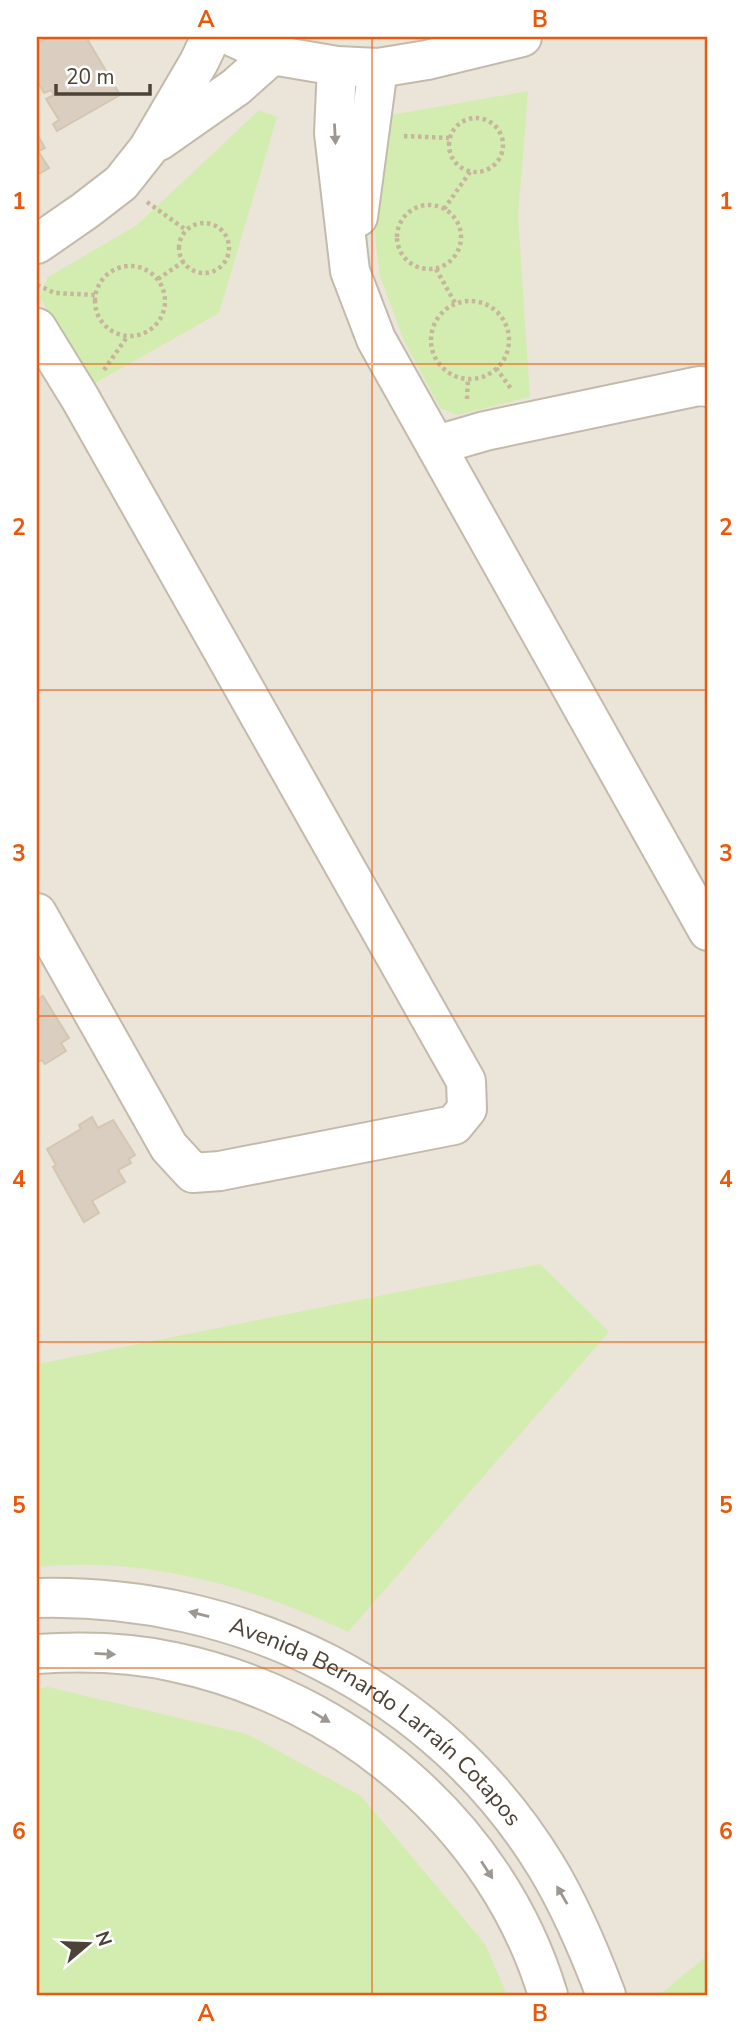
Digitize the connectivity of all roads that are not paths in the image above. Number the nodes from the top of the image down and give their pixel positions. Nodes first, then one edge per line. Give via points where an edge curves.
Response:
1 (211, 37) edge
2 (233, 37) edge
3 (522, 37) edge
4 (272, 55) junction
5 (337, 66) junction
6 (378, 68) junction
7 (148, 149) junction
8 (37, 244) edge
9 (350, 271) junction
10 (37, 328) edge
11 (708, 387) edge
12 (437, 444) junction
13 (37, 913) edge
14 (708, 931) edge
15 (37, 1598) edge
16 (37, 1654) edge
17 (592, 1956) junction
18 (545, 1986) edge
19 (606, 1995) edge

1 - 7 street
2 - 4 street
3 - 6 street
4 - 5 street
4 - 7 street via 236,87
5 - 6 street
5 -> 9 street via 334,133
6 - 9 street
7 - 8 street via 121,183
9 - 12 street via 376,339
10 - 13 street via 466,1081 467,1109 454,1125 220,1171 193,1172 169,1147
11 - 12 street
12 - 14 street
17 -> 15 street, Avenida Bernardo Larraín Cotapos via 545,1865 491,1793 446,1746 364,1684 284,1643 223,1620 122,1601
16 -> 18 street, Avenida Bernardo Larraín Cotapos via 123,1654 173,1661 268,1690 351,1735 421,1791 472,1850 504,1896
17 - 18 street
17 - 19 street, Avenida Bernardo Larraín Cotapos

